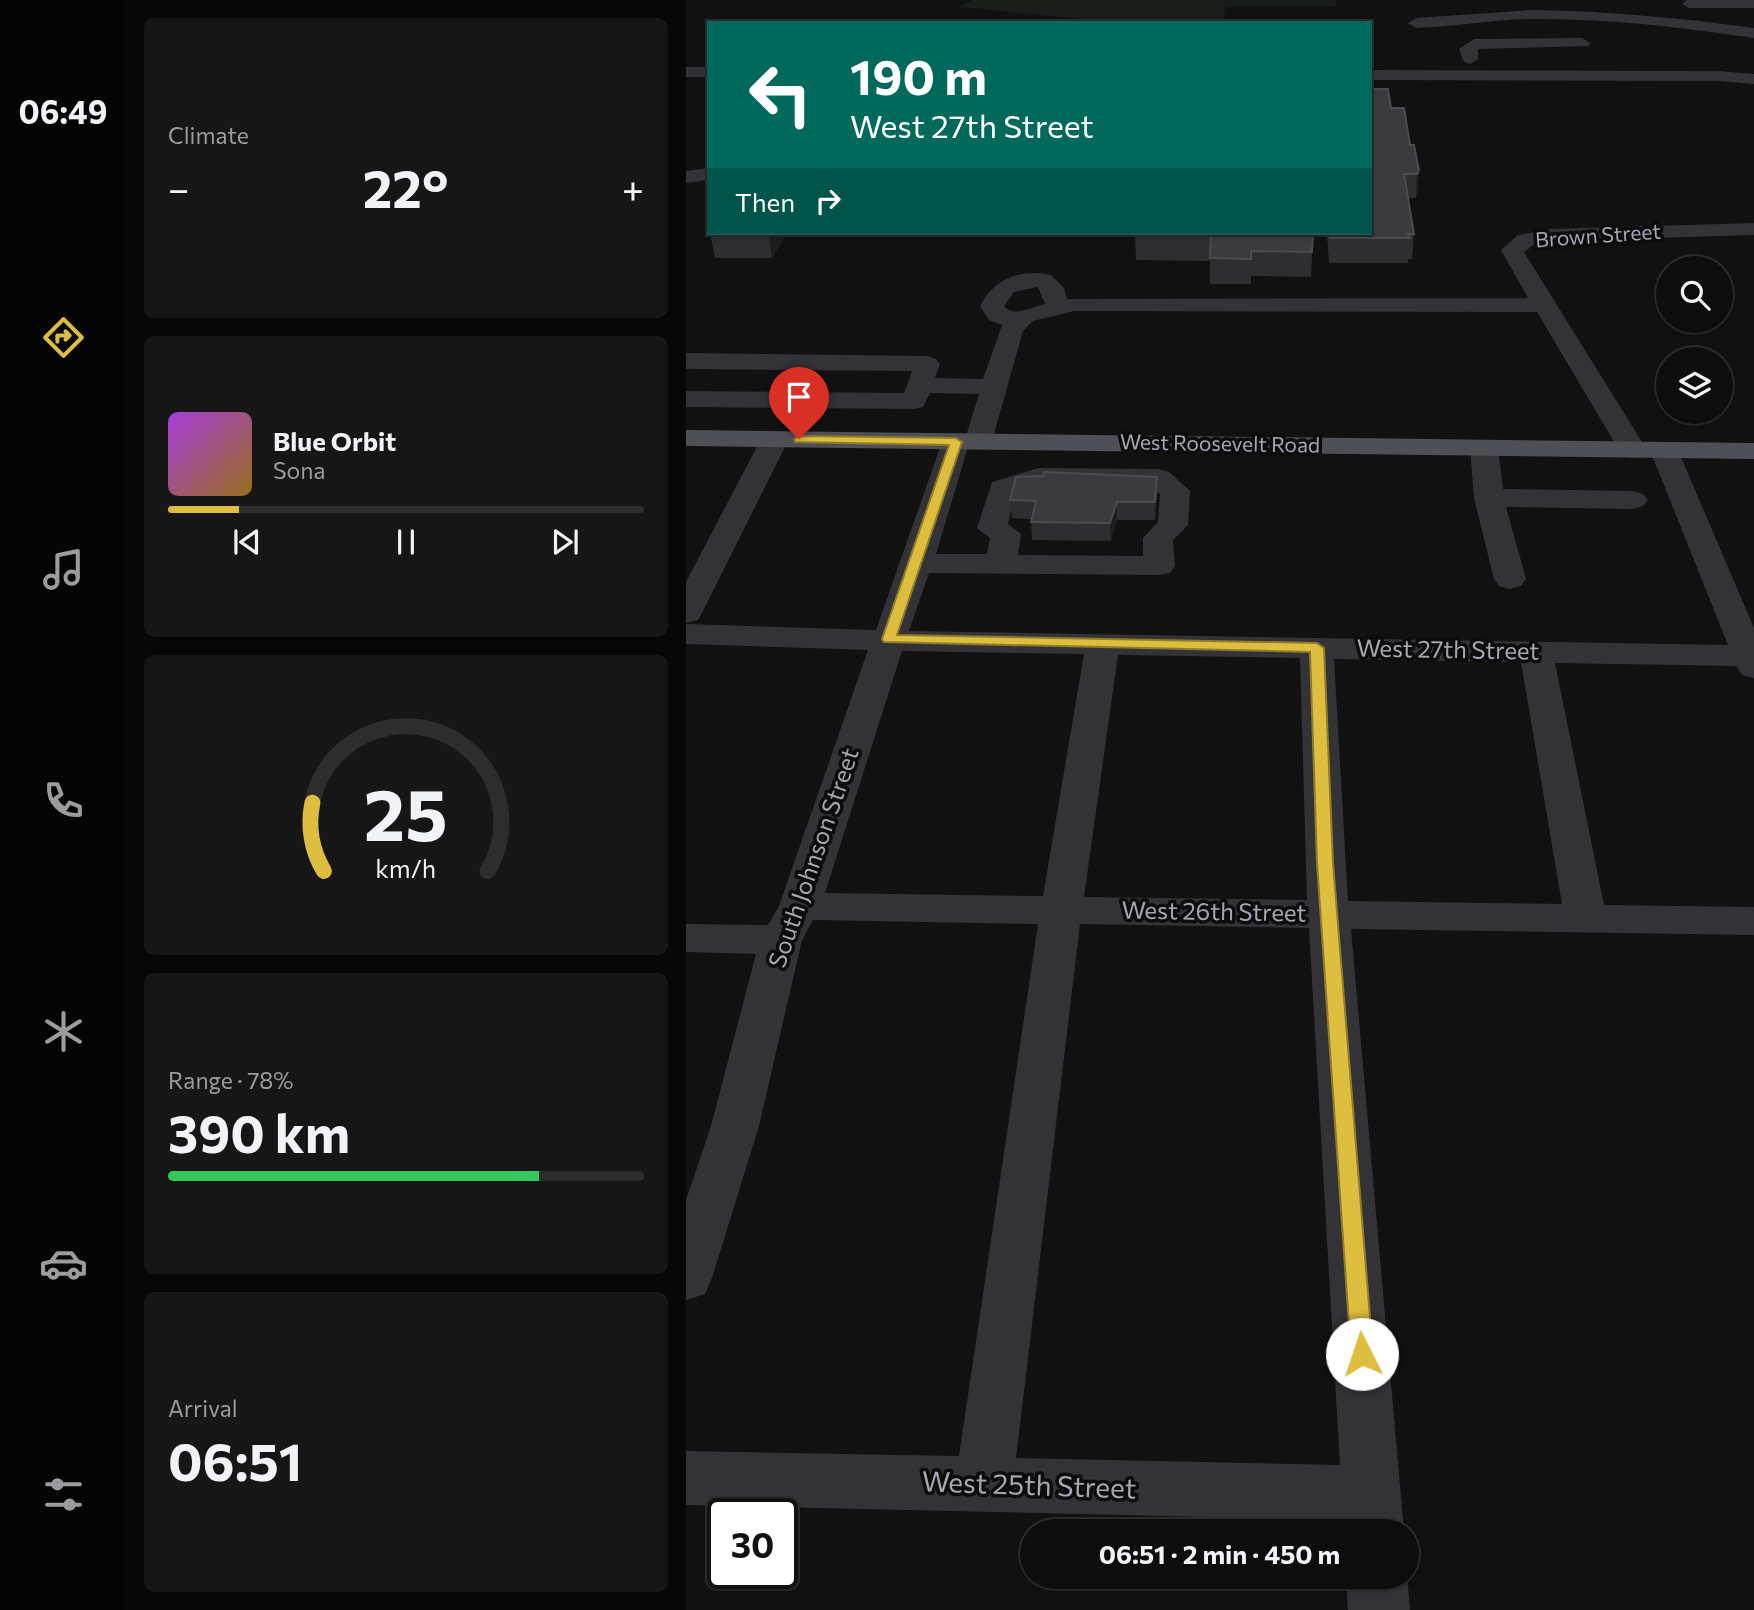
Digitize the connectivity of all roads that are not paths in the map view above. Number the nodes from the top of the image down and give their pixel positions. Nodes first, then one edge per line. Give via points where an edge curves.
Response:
1 (1600, 2) edge
2 (1750, 3) edge
3 (1459, 4) dead end
4 (1646, 4) dead end
5 (1673, 4) dead end
6 (1414, 7) dead end
7 (1416, 23) junction
8 (1754, 33) edge
9 (1594, 43) dead end
10 (1724, 46) dead end
11 (1754, 46) edge
12 (1427, 59) junction
13 (1470, 59) junction
14 (1590, 68) dead end
15 (686, 72) edge
16 (707, 72) edge
17 (1549, 72) junction
18 (1372, 74) edge
19 (1754, 79) edge
20 (707, 174) edge
21 (686, 177) edge
22 (1754, 229) edge
23 (1544, 305) junction
24 (1058, 307) junction
25 (1018, 323) junction
26 (686, 361) edge
27 (919, 385) junction
28 (995, 387) junction
29 (686, 399) edge
30 (686, 438) edge
31 (775, 439) junction
32 (967, 442) junction
33 (1049, 442) junction
34 (1165, 443) junction
35 (1484, 448) junction
36 (1633, 450) junction
37 (1664, 450) junction
38 (1754, 451) edge
39 (1489, 498) junction
40 (1024, 500) junction
41 (1633, 500) dead end
42 (1144, 508) junction
43 (917, 563) junction
44 (1001, 564) junction
45 (1510, 579) dead end
46 (688, 604) edge
47 (686, 634) edge
48 (888, 639) junction
49 (1103, 645) junction
50 (1317, 648) junction
51 (1536, 652) junction
52 (1751, 662) edge
53 (1061, 911) junction
54 (1331, 914) junction
55 (1586, 919) junction
56 (1754, 921) edge
57 (790, 923) junction
58 (686, 938) edge
59 (686, 1278) edge
60 (686, 1478) edge
61 (984, 1483) junction
62 (1373, 1512) edge
63 (1378, 1589) edge
64 (1379, 1610) edge

1 - 3 street
1 - 4 street
2 - 5 street
6 - 7 street
7 - 8 street via 1504,15 1653,21
7 - 12 street
9 - 13 street via 1486,43 1468,47
10 - 11 street
12 - 13 street
12 - 17 street
12 - 18 street
13 - 17 street via 1483,67
14 - 17 street
15 - 16 street
17 - 19 street
20 - 21 street
22 - 23 street, Brown Street via 1525,240 1512,250 1514,258
23 - 24 street via 1129,302
23 - 36 street, Brown Street
24 - 25 street via 1025,316
24 - 25 street via 1052,288 1043,280 1006,285 992,306 998,315
25 - 28 street, South Johnson Street via 1011,329
26 - 27 street via 927,363
27 - 28 street
27 - 29 street via 914,401
28 - 32 street, South Johnson Street
30 - 31 main road, West Roosevelt Road
31 - 32 main road, West Roosevelt Road
31 - 46 street
32 - 33 main road, West Roosevelt Road
32 - 43 street, South Johnson Street
33 - 34 main road, West Roosevelt Road
33 - 40 street
34 - 35 main road, West Roosevelt Road
34 - 42 street
35 - 36 main road, West Roosevelt Road
35 - 39 street
36 - 37 main road, West Roosevelt Road
37 - 38 main road, West Roosevelt Road
37 - 52 street
39 - 41 street
39 - 45 street
40 - 42 street
40 - 44 street
42 - 44 street via 1159,566
43 - 44 street
43 - 48 street, South Johnson Street
47 - 48 street, West 27th Street
48 - 49 street, West 27th Street
48 - 57 street, South Johnson Street
49 - 50 street, West 27th Street
49 - 53 street
50 - 51 street, West 27th Street
50 - 54 street
51 - 52 street, West 27th Street
51 - 55 street
53 - 54 street, West 26th Street
53 - 57 street, West 26th Street
53 - 61 street
54 - 55 street, West 26th Street
54 - 62 street
55 - 56 street, West 26th Street
57 - 58 street, West 26th Street
57 - 59 street, South Johnson Street
60 - 61 street, West 25th Street
61 - 62 street, West 25th Street
63 - 64 street

